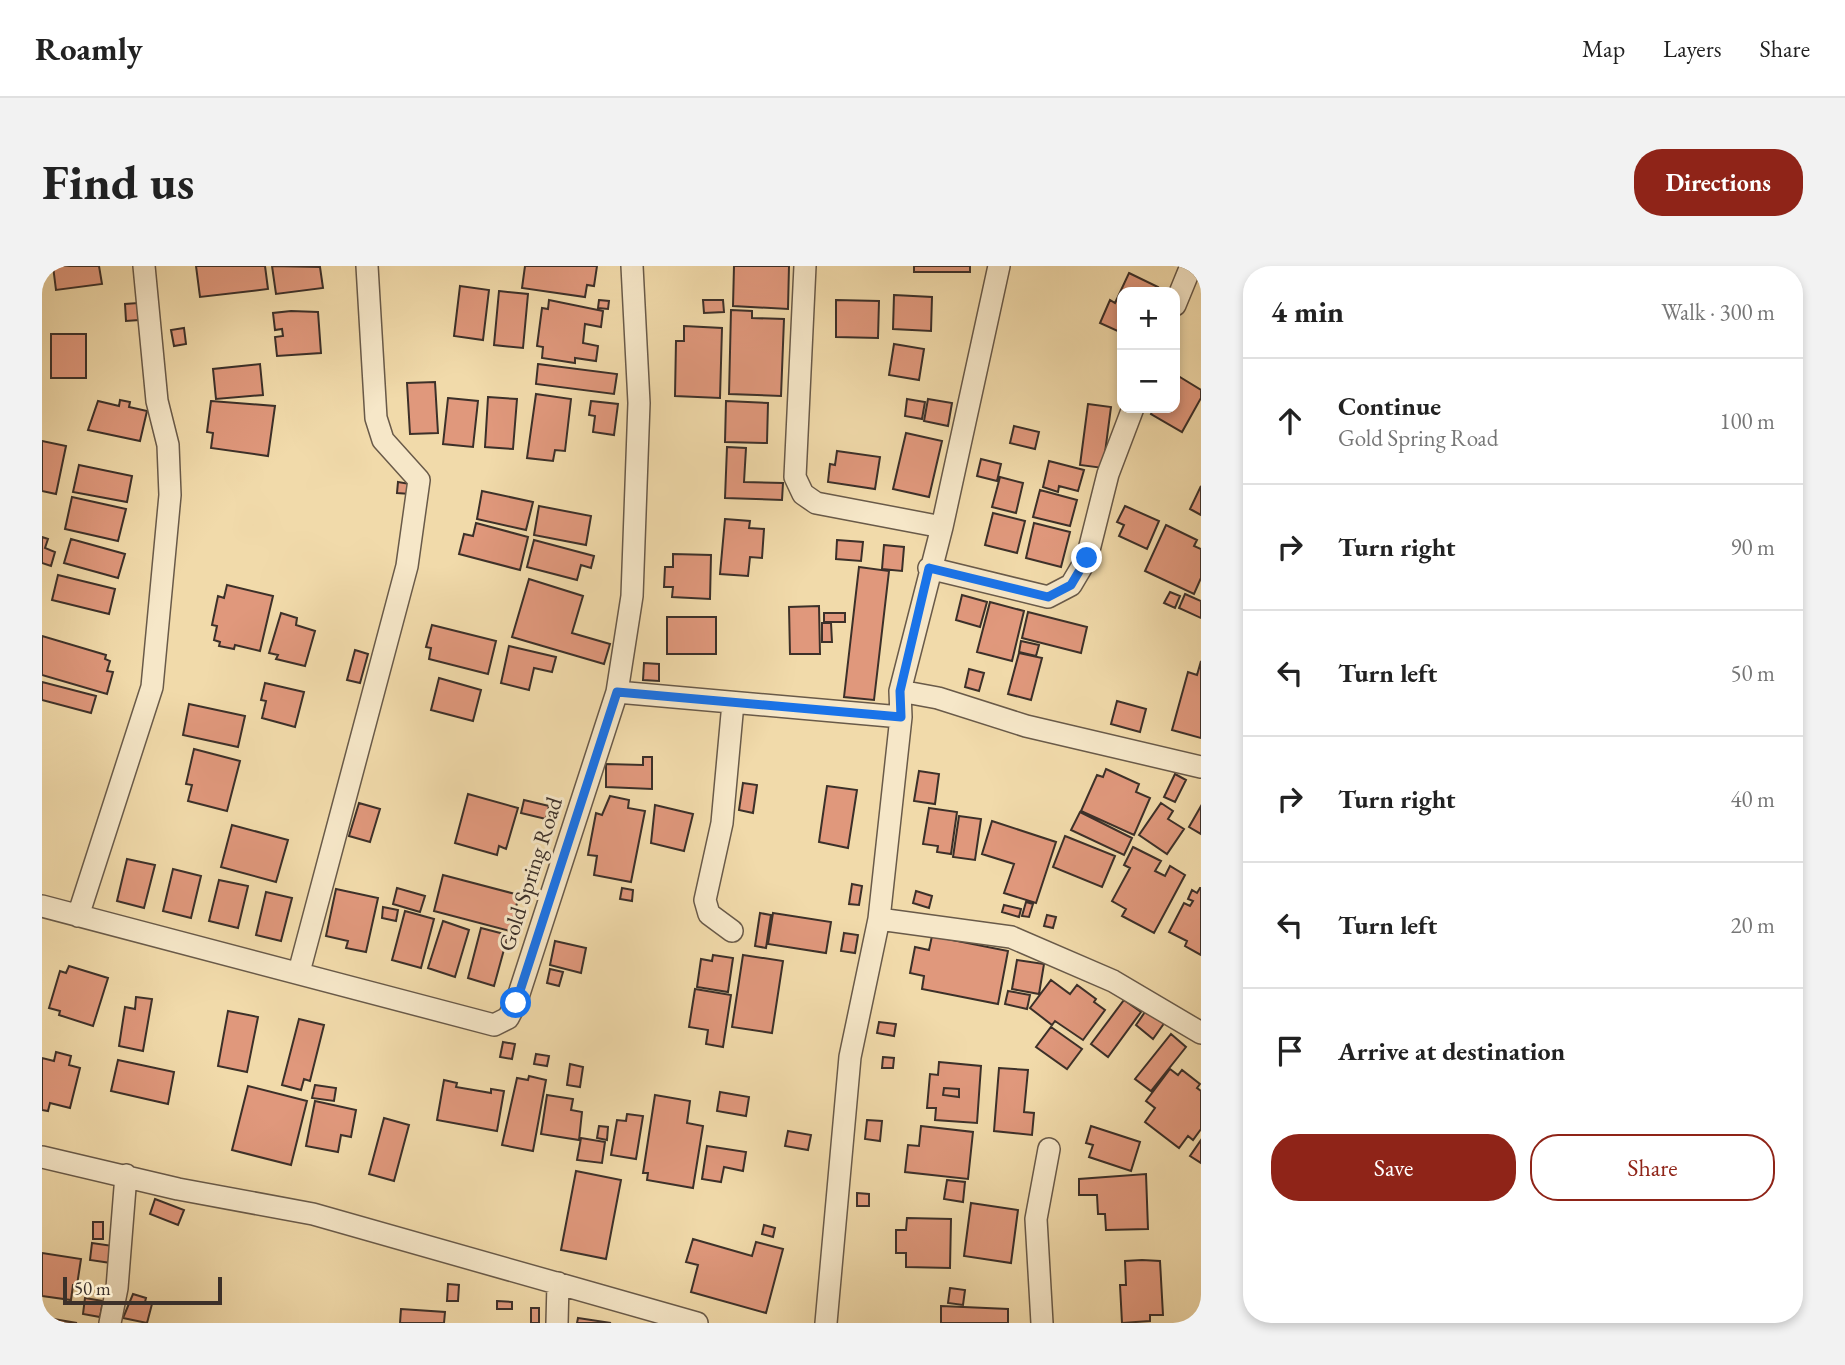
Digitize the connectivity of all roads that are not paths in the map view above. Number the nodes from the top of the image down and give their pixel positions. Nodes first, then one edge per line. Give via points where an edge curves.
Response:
1 (144, 266) edge
2 (367, 266) edge
3 (632, 266) edge
4 (805, 266) edge
5 (999, 266) edge
6 (1191, 266) edge
7 (1180, 292) edge
8 (1131, 413) edge
9 (942, 527) junction
10 (929, 568) junction
11 (900, 691) junction
12 (617, 692) junction
13 (733, 703) junction
14 (901, 717) junction
15 (1201, 767) edge
16 (42, 906) edge
17 (78, 916) junction
18 (879, 919) junction
19 (732, 931) dead end
20 (299, 972) junction
21 (1201, 1033) edge
22 (1049, 1149) dead end
23 (42, 1157) edge
24 (126, 1175) junction
25 (558, 1283) junction
26 (110, 1323) edge
27 (557, 1323) edge
28 (697, 1323) edge
29 (826, 1323) edge
30 (1042, 1323) edge

1 - 17 street via 157,401 168,445 170,495 152,687
2 - 20 street via 376,418 383,440 419,480 407,566
3 - 12 street, Gold Spring Road via 639,403 633,582
4 - 9 street via 795,477 803,494 816,503
5 - 9 street
6 - 7 street
8 - 10 street via 1108,474 1087,558 1071,585 1048,597
9 - 10 street
10 - 11 street
11 - 14 street
11 - 15 street
12 - 13 street
12 - 20 street, Gold Spring Road via 508,1018 494,1026
13 - 14 street
13 - 19 street via 722,823 705,900 709,914
14 - 18 street
16 - 17 street, Gold Spring Road
17 - 20 street, Gold Spring Road
18 - 21 street via 1011,937 1113,981
18 - 29 street via 850,1057
22 - 30 street via 1036,1219
23 - 24 street
24 - 25 street via 313,1214
24 - 26 street
25 - 27 street
25 - 28 street

